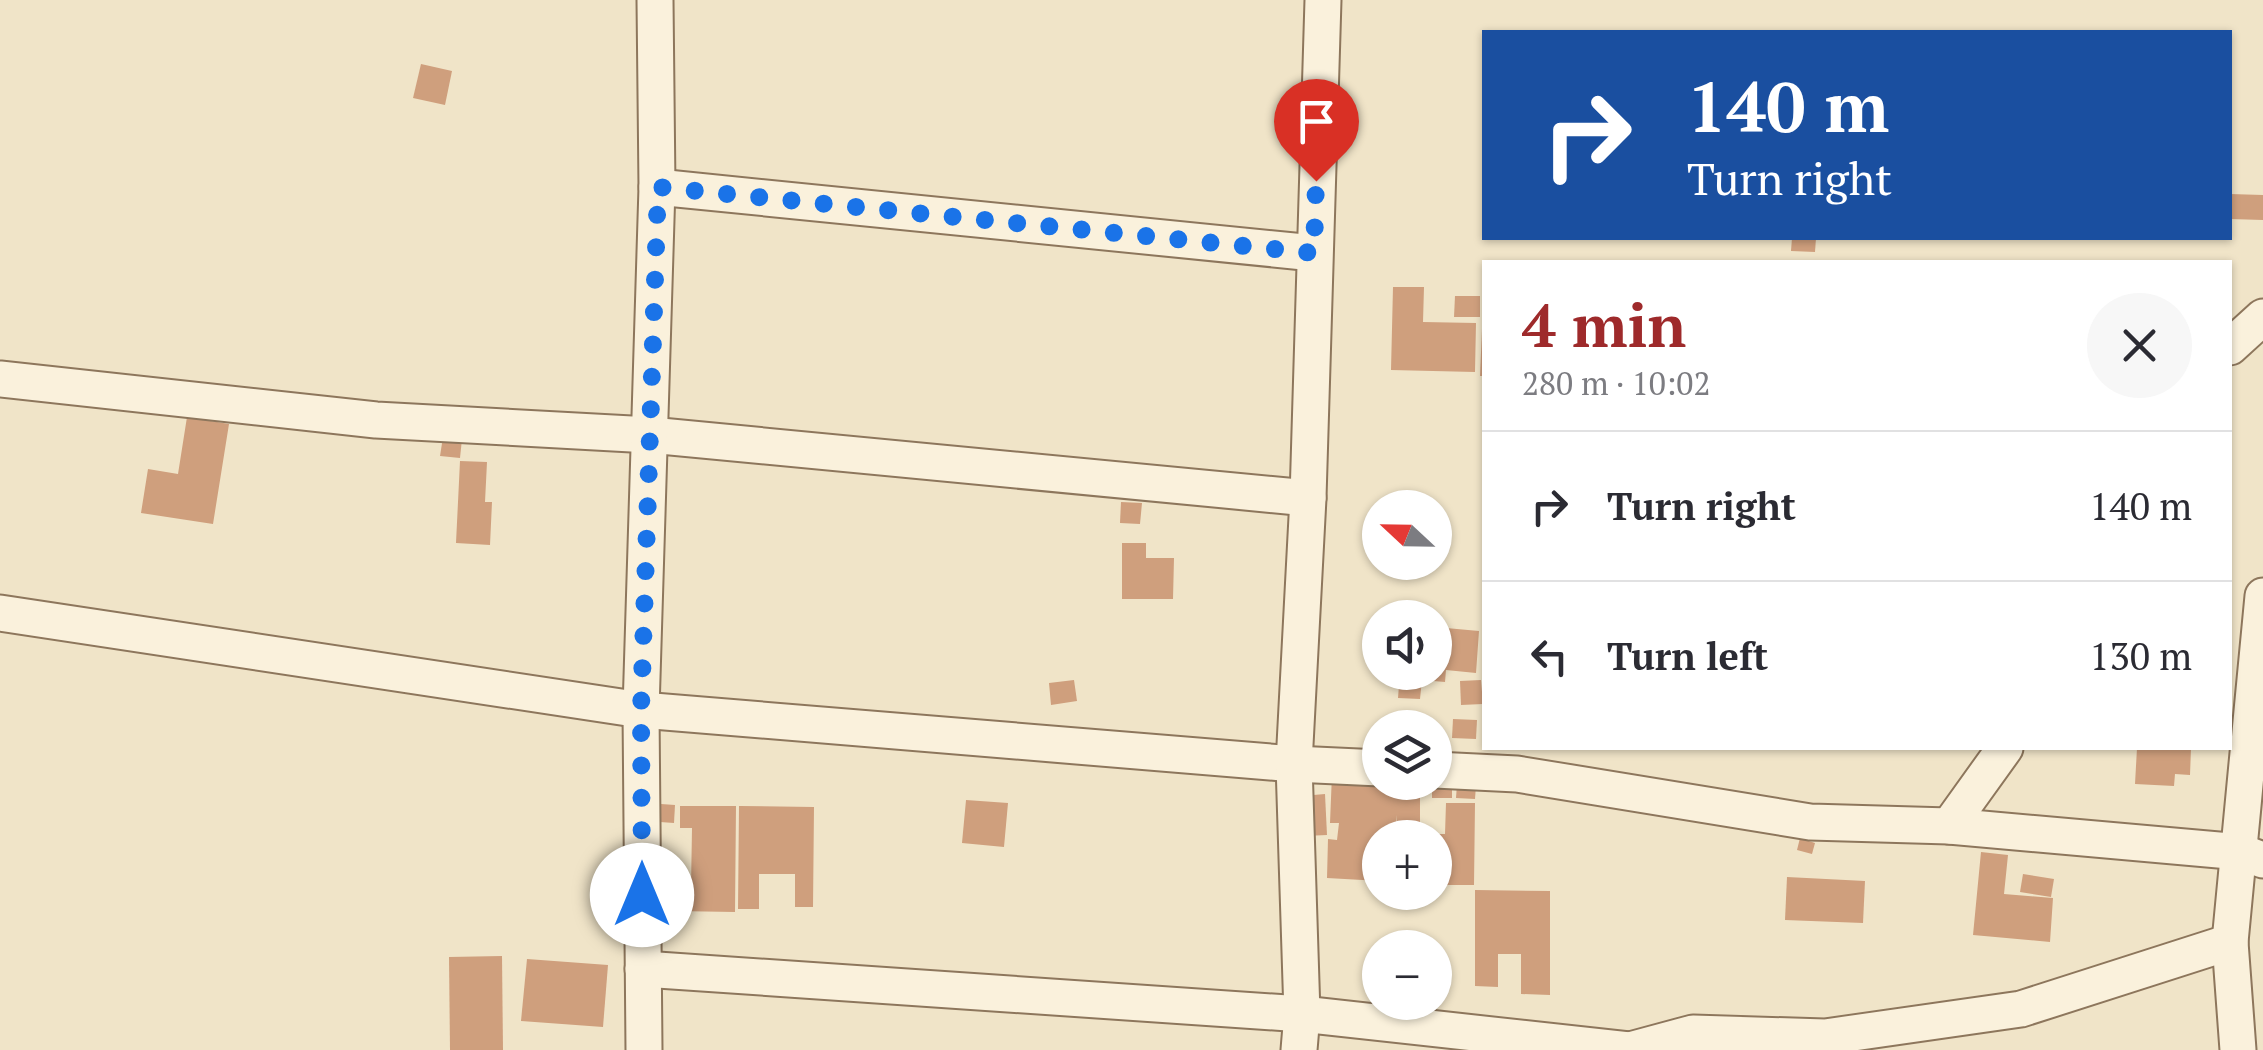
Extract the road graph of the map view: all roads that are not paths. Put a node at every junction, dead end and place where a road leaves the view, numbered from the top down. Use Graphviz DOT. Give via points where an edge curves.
graph roads {
  1 [pos="656,0"];
  2 [pos="1324,0"];
  3 [pos="658,187"];
  4 [pos="1314,253"];
  5 [pos="2263,316"];
  6 [pos="2232,345"];
  7 [pos="0,379"];
  8 [pos="650,435"];
  9 [pos="1308,498"];
  10 [pos="2263,596"];
  11 [pos="0,613"];
  12 [pos="641,710"];
  13 [pos="2004,750"];
  14 [pos="1294,764"];
  15 [pos="1362,767"];
  16 [pos="1452,771"];
  17 [pos="1948,826"];
  18 [pos="2252,856"];
  19 [pos="2230,942"];
  20 [pos="643,969"];
  21 [pos="1302,1014"];
  22 [pos="644,1050"];
  23 [pos="1299,1050"];
  24 [pos="1630,1050"];
  25 [pos="2238,1050"];
  1 -- 3 [label="street"];
  2 -- 4 [label="street"];
  3 -- 4 [label="street"];
  3 -- 8 [label="street"];
  4 -- 9 [label="street"];
  5 -- 6 [label="street"];
  7 -- 8 [label="street" via="376,420"];
  8 -- 9 [label="street"];
  8 -- 12 [label="street"];
  9 -- 14 [label="street"];
  10 -- 18 [label="street"];
  11 -- 12 [label="street"];
  12 -- 14 [label="street"];
  12 -- 20 [label="street"];
  13 -- 17 [label="street"];
  14 -- 15 [label="street"];
  14 -- 21 [label="street"];
  16 -- 17 [label="street" via="1518,774 1810,822"];
  17 -- 18 [label="street"];
  18 -- 19 [label="street"];
  19 -- 24 [label="street" via="2021,1009 1825,1037 1692,1033"];
  19 -- 25 [label="street"];
  20 -- 21 [label="street"];
  20 -- 22 [label="street"];
  21 -- 23 [label="street"];
  21 -- 24 [label="street"];
}
